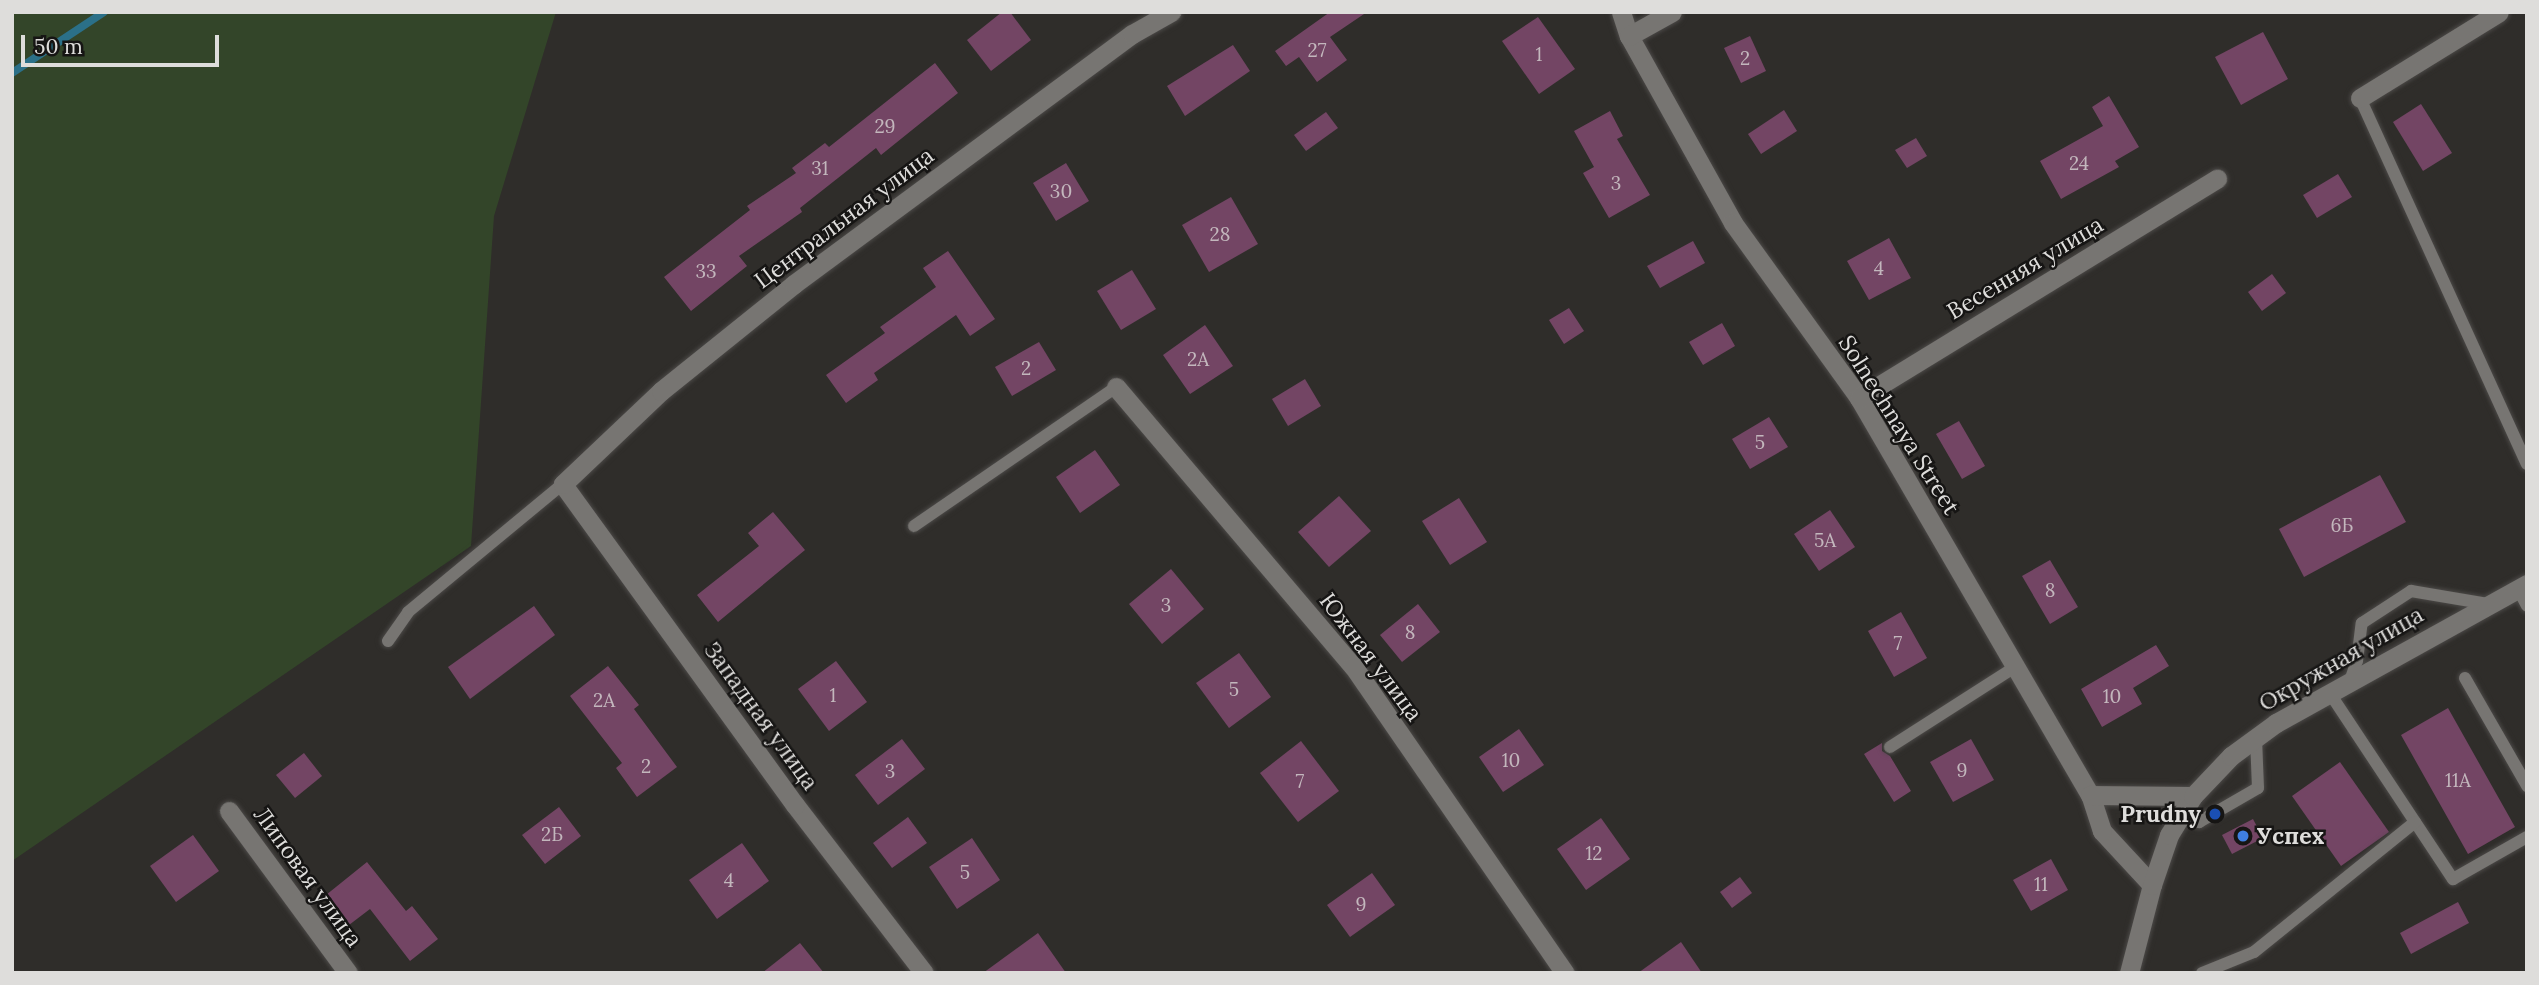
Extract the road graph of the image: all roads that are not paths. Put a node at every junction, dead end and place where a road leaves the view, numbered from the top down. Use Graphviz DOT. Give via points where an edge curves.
graph roads {
  1 [pos="1171,12"];
  2 [pos="1621,12"];
  3 [pos="1672,12"];
  4 [pos="2499,12"];
  5 [pos="1629,36"];
  6 [pos="2361,98"];
  7 [pos="2217,179"];
  8 [pos="1116,387"];
  9 [pos="1858,398"];
  10 [pos="2527,464"];
  11 [pos="563,484"];
  12 [pos="915,526"];
  13 [pos="2524,593"];
  14 [pos="2488,604"];
  15 [pos="388,640"];
  16 [pos="2015,667"];
  17 [pos="2465,678"];
  18 [pos="2350,681"];
  19 [pos="2330,695"];
  20 [pos="2256,738"];
  21 [pos="1890,747"];
  22 [pos="2527,786"];
  23 [pos="2090,795"];
  24 [pos="2189,802"];
  25 [pos="229,811"];
  26 [pos="2415,822"];
  27 [pos="2527,837"];
  28 [pos="2151,885"];
  29 [pos="348,973"];
  30 [pos="924,973"];
  31 [pos="1565,973"];
  32 [pos="2130,973"];
  33 [pos="2202,973"];
  1 -- 11 [label="street, Центральная улица" via="1132,34 794,284 662,391"];
  2 -- 5 [label="street, Solnechnaya Street"];
  3 -- 5 [label="street"];
  4 -- 6 [label="street"];
  5 -- 9 [label="street, Solnechnaya Street" via="1733,223"];
  6 -- 10 [label="lane"];
  7 -- 9 [label="street, Весенняя улица"];
  8 -- 12 [label="lane"];
  8 -- 31 [label="street, Южная улица" via="1353,666"];
  9 -- 16 [label="street, Solnechnaya Street"];
  11 -- 15 [label="lane" via="408,612"];
  11 -- 30 [label="street, Западная улица" via="795,805"];
  13 -- 14 [label="street, Окружная улица"];
  14 -- 18 [label="street, Окружная улица"];
  14 -- 18 [label="lane" via="2411,591 2362,623"];
  16 -- 21 [label="lane"];
  16 -- 23 [label="street, Solnechnaya Street"];
  17 -- 22 [label="lane"];
  18 -- 19 [label="street, Окружная улица"];
  19 -- 20 [label="street, Окружная улица"];
  19 -- 26 [label="lane"];
  20 -- 24 [label="street, Окружная улица" via="2231,757"];
  20 -- 24 [label="lane" via="2258,788 2199,822"];
  23 -- 24 [label="street"];
  23 -- 28 [label="street, Solnechnaya Street" via="2102,831"];
  24 -- 28 [label="street" via="2169,835"];
  25 -- 29 [label="street, Липовая улица"];
  26 -- 27 [label="lane" via="2453,879"];
  26 -- 33 [label="lane" via="2254,952"];
  28 -- 32 [label="street"];
}
